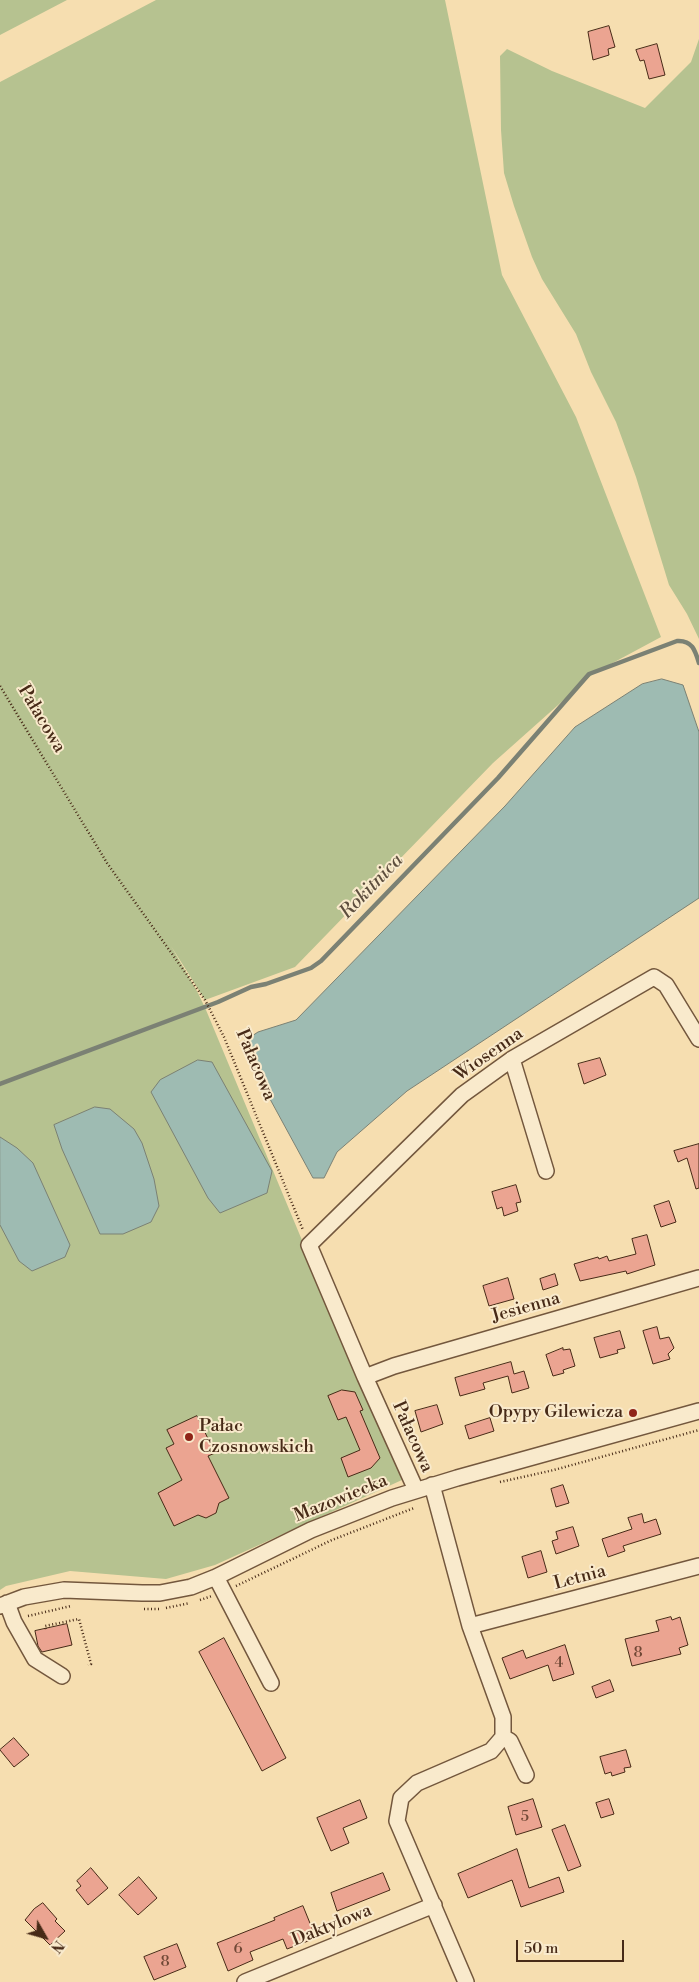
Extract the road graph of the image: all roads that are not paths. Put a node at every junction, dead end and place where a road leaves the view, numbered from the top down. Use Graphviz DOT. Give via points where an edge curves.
graph roads {
  1 [pos="699,1039"];
  2 [pos="512,1059"];
  3 [pos="546,1171"];
  4 [pos="309,1245"];
  5 [pos="699,1278"];
  6 [pos="365,1377"];
  7 [pos="699,1411"];
  8 [pos="432,1485"];
  9 [pos="416,1490"];
  10 [pos="699,1566"];
  11 [pos="216,1577"];
  12 [pos="4,1604"];
  13 [pos="470,1626"];
  14 [pos="62,1676"];
  15 [pos="271,1683"];
  16 [pos="503,1737"];
  17 [pos="526,1775"];
  18 [pos="434,1905"];
  19 [pos="245,1982"];
  20 [pos="466,1982"];
  1 -- 2 [label="street, Wiosenna" via="666,985 654,977"];
  2 -- 3 [label="street"];
  2 -- 4 [label="street, Wiosenna" via="462,1095"];
  4 -- 6 [label="street, Pałacowa"];
  5 -- 6 [label="street, Jesienna"];
  6 -- 9 [label="street, Pałacowa"];
  7 -- 8 [label="street, Mazowiecka"];
  8 -- 9 [label="street, Mazowiecka"];
  8 -- 13 [label="street"];
  9 -- 11 [label="street, Mazowiecka" via="311,1530"];
  10 -- 13 [label="street, Letnia"];
  11 -- 12 [label="street, Mazowiecka" via="191,1587 160,1593 64,1590 42,1592"];
  11 -- 15 [label="street"];
  12 -- 14 [label="street" via="36,1659"];
  13 -- 16 [label="street" via="503,1717"];
  16 -- 17 [label="street" via="510,1741"];
  16 -- 18 [label="street" via="490,1751 417,1783 401,1798 397,1821"];
  18 -- 19 [label="street, Daktylowa"];
  18 -- 20 [label="street"];
}
